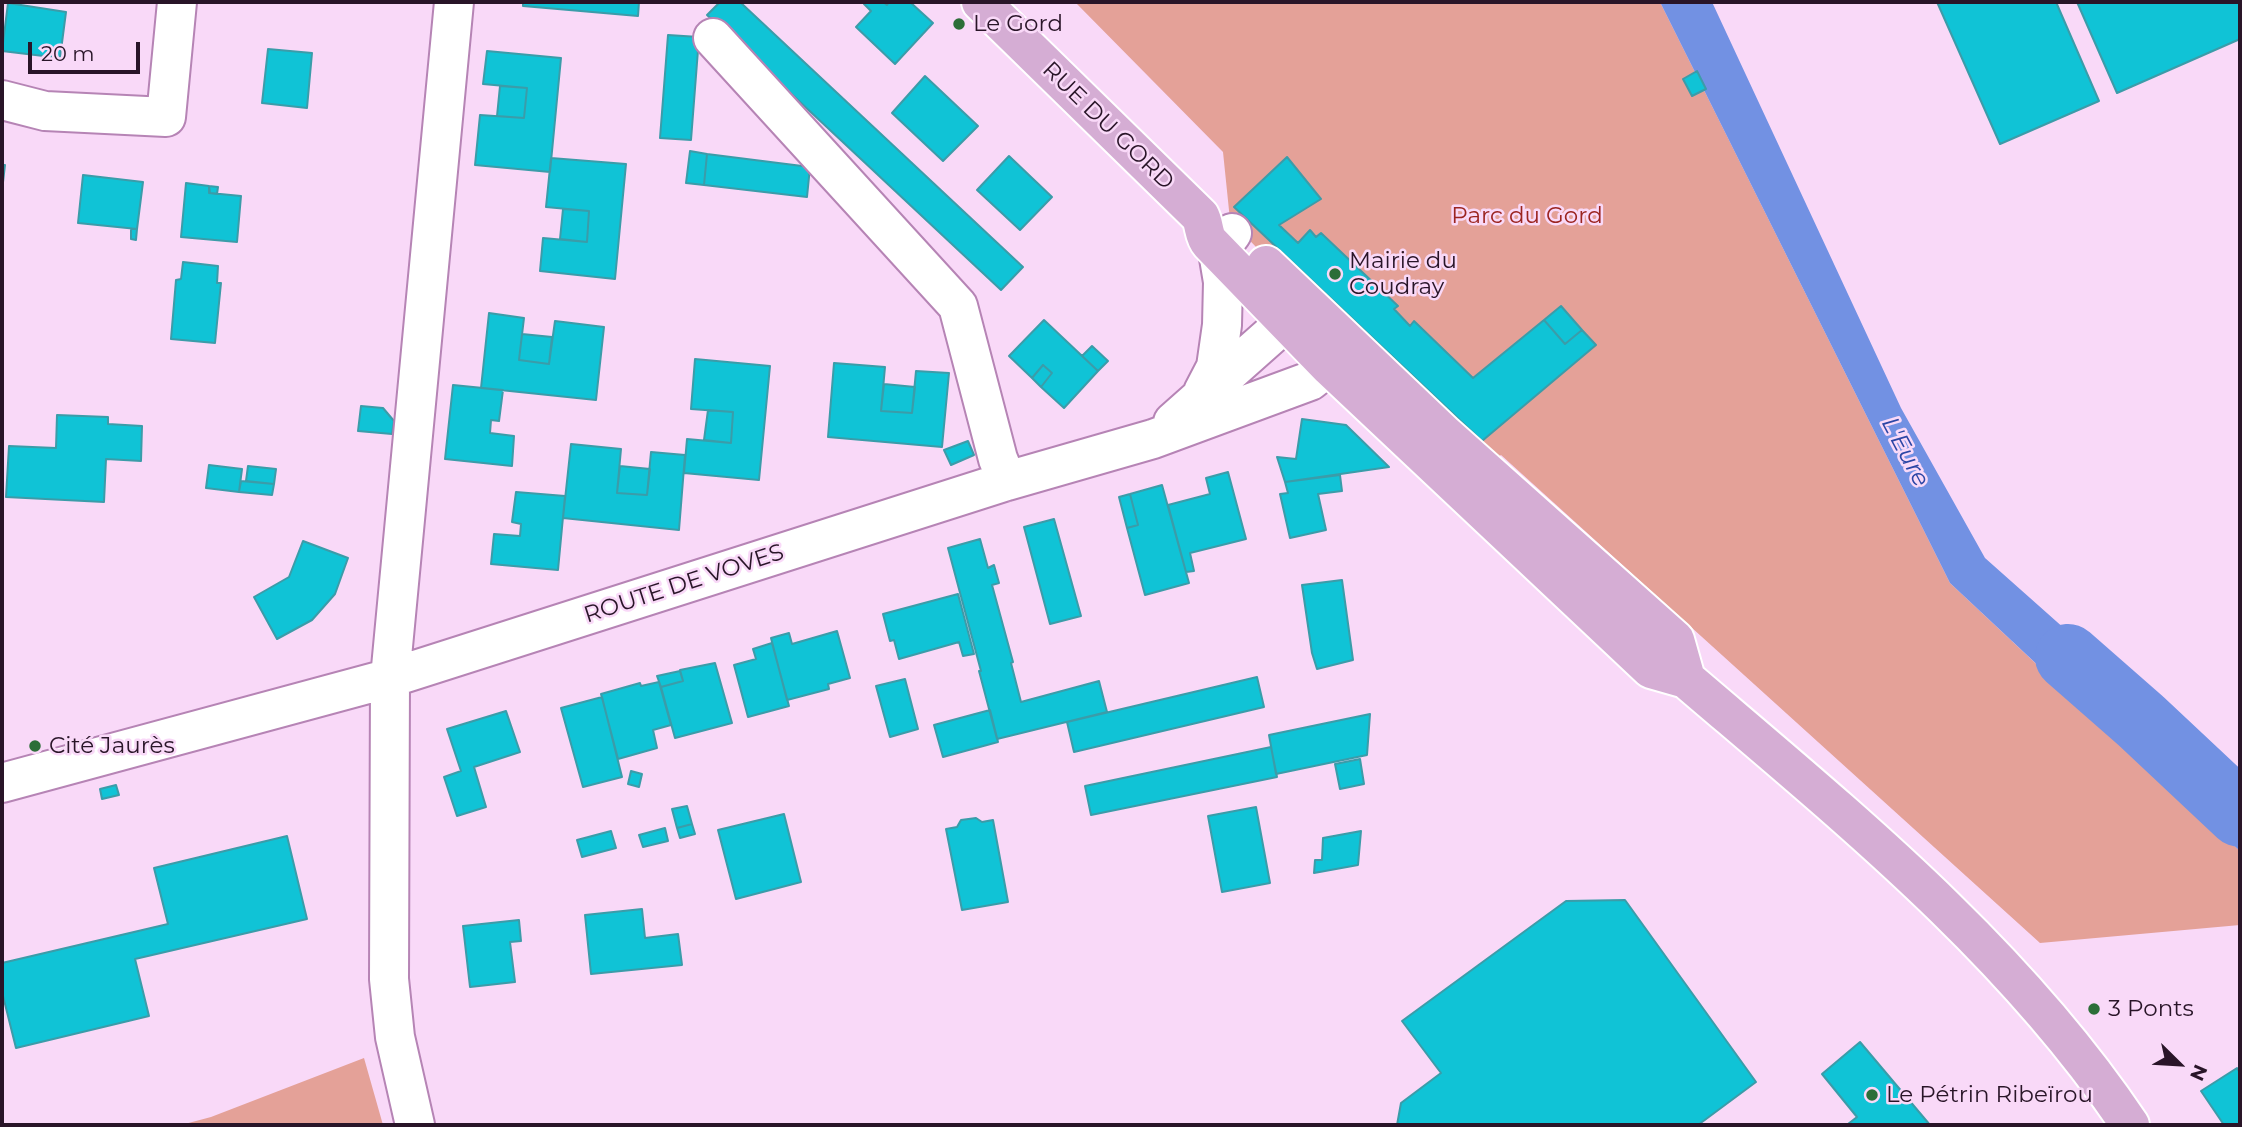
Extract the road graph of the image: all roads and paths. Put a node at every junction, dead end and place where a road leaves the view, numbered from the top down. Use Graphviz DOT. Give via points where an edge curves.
graph roads {
  1 [pos="177,2"];
  2 [pos="454,2"];
  3 [pos="981,2"];
  4 [pos="713,38"];
  5 [pos="2,100"];
  6 [pos="1218,236"];
  7 [pos="1306,315"];
  8 [pos="1341,358"];
  9 [pos="1197,403"];
  10 [pos="1153,439"];
  11 [pos="1007,481"];
  12 [pos="390,678"];
  13 [pos="2,783"];
  14 [pos="415,1125"];
  15 [pos="2130,1125"];
  1 -- 5 [label="street" via="166,117 45,111"];
  2 -- 12 [label="street"];
  3 -- 6 [label="main road, RUE DU GORD"];
  4 -- 11 [label="street" via="958,306"];
  6 -- 7 [label="main road, RUE DU GORD"];
  6 -- 9 [label="street" via="1222,324 1216,367"];
  7 -- 8 [label="main road, RUE DU GORD"];
  7 -- 9 [label="street" via="1232,368"];
  8 -- 10 [label="street, ROUTE DE VOVES" via="1310,381"];
  8 -- 15 [label="main road, RUE DU GORD" via="1651,669 1686,679 1856,824 2006,969"];
  9 -- 10 [label="street"];
  10 -- 11 [label="street, ROUTE DE VOVES"];
  11 -- 12 [label="street, ROUTE DE VOVES"];
  12 -- 13 [label="street, ROUTE DE VOVES"];
  12 -- 14 [label="street" via="389,979 395,1037"];
}
